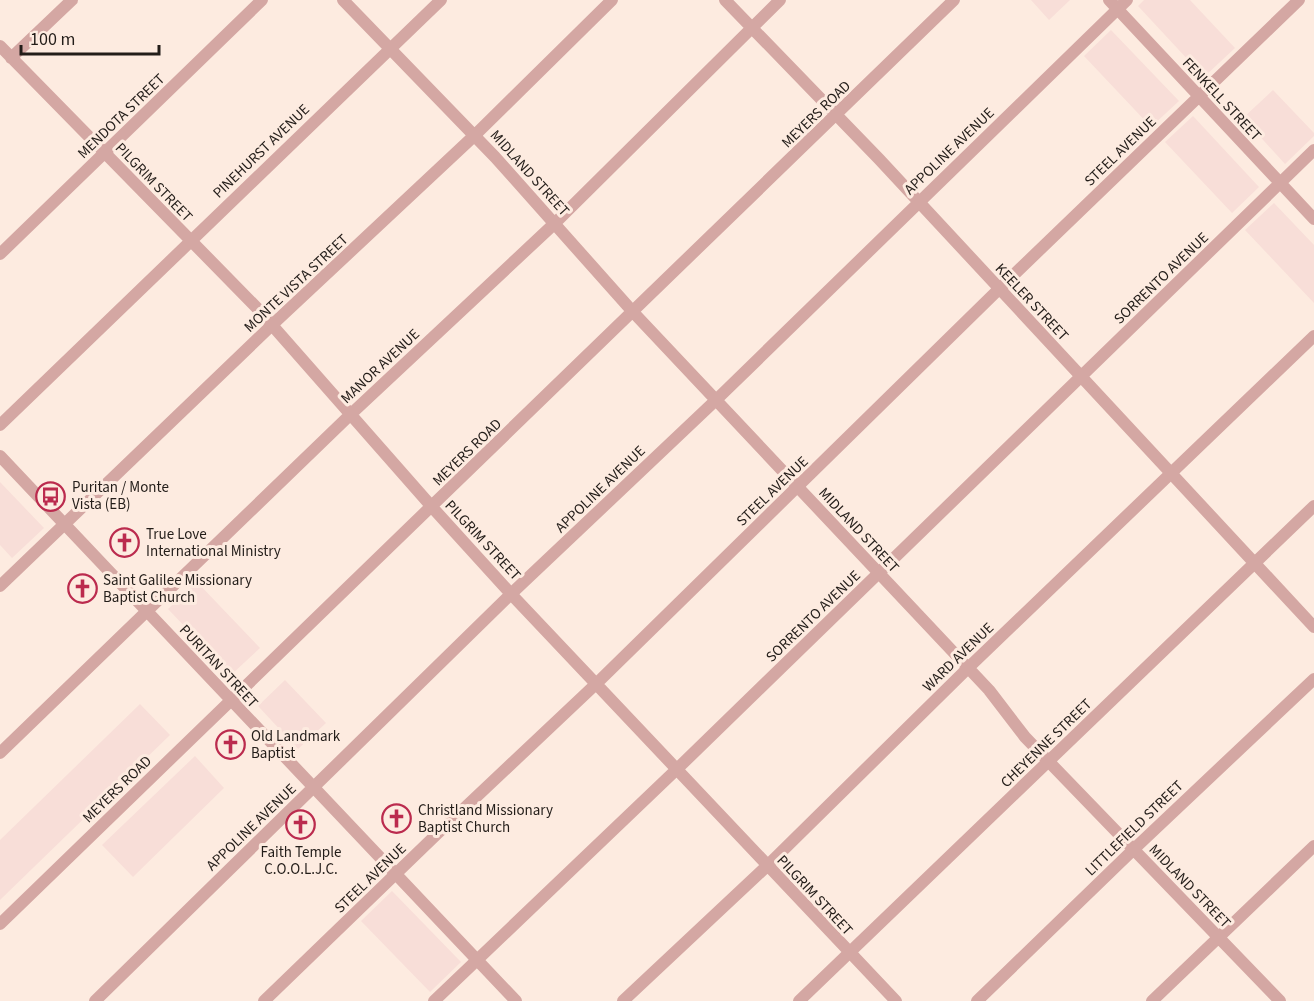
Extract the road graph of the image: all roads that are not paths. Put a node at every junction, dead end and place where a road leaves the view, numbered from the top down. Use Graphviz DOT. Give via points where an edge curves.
graph roads {
  1 [pos="72,0"];
  2 [pos="262,0"];
  3 [pos="343,0"];
  4 [pos="441,0"];
  5 [pos="612,0"];
  6 [pos="725,0"];
  7 [pos="780,0"];
  8 [pos="954,0"];
  9 [pos="1299,0"];
  10 [pos="1118,3"];
  11 [pos="752,28"];
  12 [pos="0,46"];
  13 [pos="390,48"];
  14 [pos="11,58"];
  15 [pos="1199,96"];
  16 [pos="836,115"];
  17 [pos="475,135"];
  18 [pos="1314,150"];
  19 [pos="104,153"];
  20 [pos="1281,183"];
  21 [pos="919,202"];
  22 [pos="1314,219"];
  23 [pos="554,224"];
  24 [pos="191,240"];
  25 [pos="0,254"];
  26 [pos="999,289"];
  27 [pos="633,312"];
  28 [pos="272,325"];
  29 [pos="1314,336"];
  30 [pos="1082,376"];
  31 [pos="716,400"];
  32 [pos="351,414"];
  33 [pos="0,425"];
  34 [pos="0,456"];
  35 [pos="1172,473"];
  36 [pos="798,487"];
  37 [pos="1314,506"];
  38 [pos="432,507"];
  39 [pos="65,526"];
  40 [pos="1254,564"];
  41 [pos="878,573"];
  42 [pos="0,586"];
  43 [pos="511,594"];
  44 [pos="147,612"];
  45 [pos="1314,627"];
  46 [pos="968,668"];
  47 [pos="1314,680"];
  48 [pos="597,683"];
  49 [pos="230,700"];
  50 [pos="0,753"];
  51 [pos="1049,760"];
  52 [pos="677,769"];
  53 [pos="313,788"];
  54 [pos="1314,846"];
  55 [pos="1134,849"];
  56 [pos="768,866"];
  57 [pos="395,875"];
  58 [pos="0,924"];
  59 [pos="1218,937"];
  60 [pos="849,952"];
  61 [pos="476,959"];
  62 [pos="95,1001"];
  63 [pos="264,1001"];
  64 [pos="434,1001"];
  65 [pos="516,1001"];
  66 [pos="623,1001"];
  67 [pos="799,1001"];
  68 [pos="896,1001"];
  69 [pos="977,1001"];
  70 [pos="1152,1001"];
  71 [pos="1280,1001"];
  1 -- 14 [label="street"];
  2 -- 19 [label="street, MENDOTA STREET"];
  3 -- 13 [label="street, MIDLAND STREET"];
  4 -- 13 [label="street, PINEHURST AVENUE"];
  5 -- 17 [label="street, MONTE VISTA STREET"];
  6 -- 11 [label="street, KEELER STREET"];
  7 -- 11 [label="street, MANOR AVENUE"];
  8 -- 16 [label="street, MEYERS ROAD"];
  9 -- 15 [label="street, STEEL AVENUE"];
  10 -- 15 [label="street, FENKELL STREET"];
  10 -- 21 [label="street, APPOLINE AVENUE"];
  11 -- 16 [label="street, KEELER STREET"];
  11 -- 23 [label="street, MANOR AVENUE"];
  12 -- 14 [label="street, PILGRIM STREET"];
  13 -- 17 [label="street, MIDLAND STREET"];
  13 -- 24 [label="street, PINEHURST AVENUE"];
  14 -- 19 [label="street, PILGRIM STREET"];
  15 -- 20 [label="street, FENKELL STREET"];
  15 -- 26 [label="street, STEEL AVENUE"];
  16 -- 21 [label="street, KEELER STREET"];
  16 -- 27 [label="street, MEYERS ROAD"];
  17 -- 23 [label="street, MIDLAND STREET"];
  17 -- 28 [label="street, MONTE VISTA STREET"];
  18 -- 20 [label="street, SORRENTO AVENUE"];
  19 -- 24 [label="street, PILGRIM STREET"];
  19 -- 25 [label="street, MENDOTA STREET"];
  20 -- 22 [label="street, FENKELL STREET"];
  20 -- 30 [label="street, SORRENTO AVENUE"];
  21 -- 26 [label="street, KEELER STREET"];
  21 -- 31 [label="street, APPOLINE AVENUE"];
  23 -- 27 [label="street, MIDLAND STREET"];
  23 -- 32 [label="street, MANOR AVENUE"];
  24 -- 28 [label="street, PILGRIM STREET"];
  24 -- 33 [label="street, PINEHURST AVENUE"];
  26 -- 30 [label="street, KEELER STREET"];
  26 -- 36 [label="street, STEEL AVENUE"];
  27 -- 31 [label="street, MIDLAND STREET"];
  27 -- 38 [label="street, MEYERS ROAD"];
  28 -- 32 [label="street, PILGRIM STREET"];
  28 -- 39 [label="street, MONTE VISTA STREET"];
  29 -- 35 [label="street, WARD AVENUE"];
  30 -- 35 [label="street, KEELER STREET"];
  30 -- 41 [label="street, SORRENTO AVENUE"];
  31 -- 36 [label="street, MIDLAND STREET"];
  31 -- 43 [label="street, APPOLINE AVENUE"];
  32 -- 38 [label="street, PILGRIM STREET"];
  32 -- 44 [label="street, MANOR AVENUE"];
  34 -- 39 [label="street, PURITAN STREET"];
  35 -- 40 [label="street, KEELER STREET"];
  35 -- 46 [label="street, WARD AVENUE"];
  36 -- 41 [label="street, MIDLAND STREET"];
  36 -- 48 [label="street, STEEL AVENUE"];
  37 -- 40 [label="street, CHEYENNE STREET"];
  38 -- 43 [label="street, PILGRIM STREET"];
  38 -- 49 [label="street, MEYERS ROAD"];
  39 -- 42 [label="street, MONTE VISTA STREET"];
  39 -- 44 [label="street, PURITAN STREET"];
  40 -- 45 [label="street, KEELER STREET"];
  40 -- 51 [label="street, CHEYENNE STREET"];
  41 -- 46 [label="street, MIDLAND STREET"];
  41 -- 52 [label="street, SORRENTO AVENUE"];
  43 -- 48 [label="street, PILGRIM STREET"];
  43 -- 53 [label="street, APPOLINE AVENUE"];
  44 -- 49 [label="street, PURITAN STREET"];
  44 -- 50 [label="street, MANOR AVENUE"];
  46 -- 51 [label="street, MIDLAND STREET"];
  46 -- 56 [label="street, WARD AVENUE"];
  47 -- 55 [label="street, LITTLEFIELD STREET"];
  48 -- 52 [label="street, PILGRIM STREET"];
  48 -- 57 [label="street, STEEL AVENUE"];
  49 -- 53 [label="street, PURITAN STREET"];
  49 -- 58 [label="street, MEYERS ROAD"];
  51 -- 55 [label="street, MIDLAND STREET"];
  51 -- 60 [label="street, CHEYENNE STREET"];
  52 -- 56 [label="street, PILGRIM STREET"];
  52 -- 61 [label="street, SORRENTO AVENUE"];
  53 -- 57 [label="street, PURITAN STREET"];
  53 -- 62 [label="street, APPOLINE AVENUE"];
  54 -- 59 [label="street"];
  55 -- 59 [label="street, MIDLAND STREET"];
  55 -- 69 [label="street, LITTLEFIELD STREET"];
  56 -- 60 [label="street, PILGRIM STREET"];
  56 -- 66 [label="street, WARD AVENUE"];
  57 -- 61 [label="street, PURITAN STREET"];
  57 -- 63 [label="street, STEEL AVENUE"];
  59 -- 70 [label="street"];
  59 -- 71 [label="street, MIDLAND STREET"];
  60 -- 67 [label="street, CHEYENNE STREET"];
  60 -- 68 [label="street, PILGRIM STREET"];
  61 -- 64 [label="street, SORRENTO AVENUE"];
  61 -- 65 [label="street, PURITAN STREET"];
}
